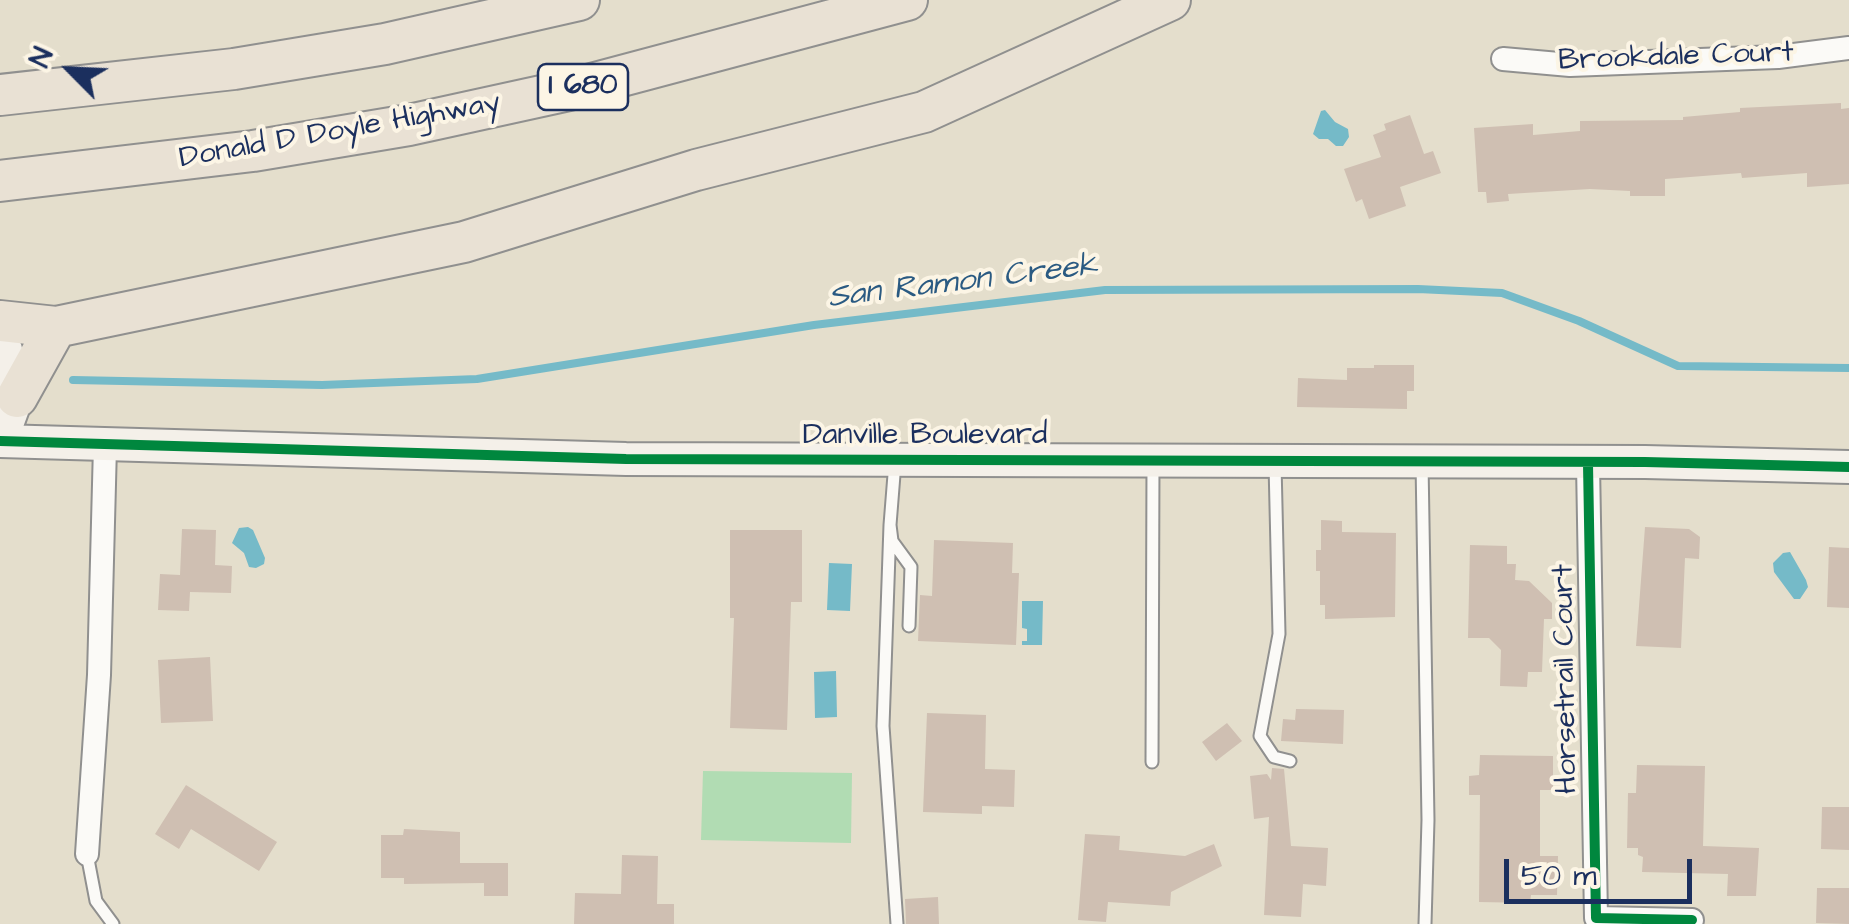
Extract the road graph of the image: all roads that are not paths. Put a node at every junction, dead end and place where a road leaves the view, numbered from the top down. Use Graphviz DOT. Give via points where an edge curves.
graph roads {
  1 [pos="579,0"];
  2 [pos="908,0"];
  3 [pos="1170,0"];
  4 [pos="1849,48"];
  5 [pos="1503,60"];
  6 [pos="0,95"];
  7 [pos="0,180"];
  8 [pos="0,321"];
  9 [pos="56,327"];
  10 [pos="0,342"];
  11 [pos="17,398"];
  12 [pos="0,441"];
  13 [pos="105,446"];
  14 [pos="895,462"];
  15 [pos="1275,462"];
  16 [pos="1153,463"];
  17 [pos="1422,463"];
  18 [pos="1588,464"];
  19 [pos="1849,467"];
  20 [pos="890,525"];
  21 [pos="909,626"];
  22 [pos="1152,762"];
  23 [pos="1290,762"];
  24 [pos="88,854"];
  25 [pos="1692,920"];
  26 [pos="113,924"];
  27 [pos="897,924"];
  28 [pos="1425,924"];
  1 -- 6 [label="highway" via="385,44 234,69"];
  2 -- 7 [label="highway, Donald D Doyle Highway / I 680" via="408,125 253,151"];
  3 -- 9 [label="highway" via="924,112 696,170 464,242"];
  4 -- 5 [label="street, Brookdale Court" via="1570,66"];
  8 -- 9 [label="highway"];
  9 -- 11 [label="highway"];
  10 -- 11 [label="main road"];
  11 -- 12 [label="main road"];
  12 -- 13 [label="main road, Danville Boulevard"];
  13 -- 14 [label="main road, Danville Boulevard"];
  13 -- 24 [label="street"];
  14 -- 16 [label="main road, Danville Boulevard"];
  14 -- 20 [label="lane"];
  15 -- 16 [label="main road, Danville Boulevard"];
  15 -- 17 [label="main road, Danville Boulevard"];
  15 -- 23 [label="lane" via="1279,634 1260,736 1274,757"];
  16 -- 22 [label="lane"];
  17 -- 18 [label="main road, Danville Boulevard"];
  17 -- 28 [label="lane"];
  18 -- 19 [label="main road, Danville Boulevard"];
  18 -- 25 [label="street, Horsetrail Court" via="1596,918"];
  20 -- 21 [label="lane" via="910,567"];
  20 -- 27 [label="lane" via="883,726"];
  24 -- 26 [label="lane" via="96,902"];
}
